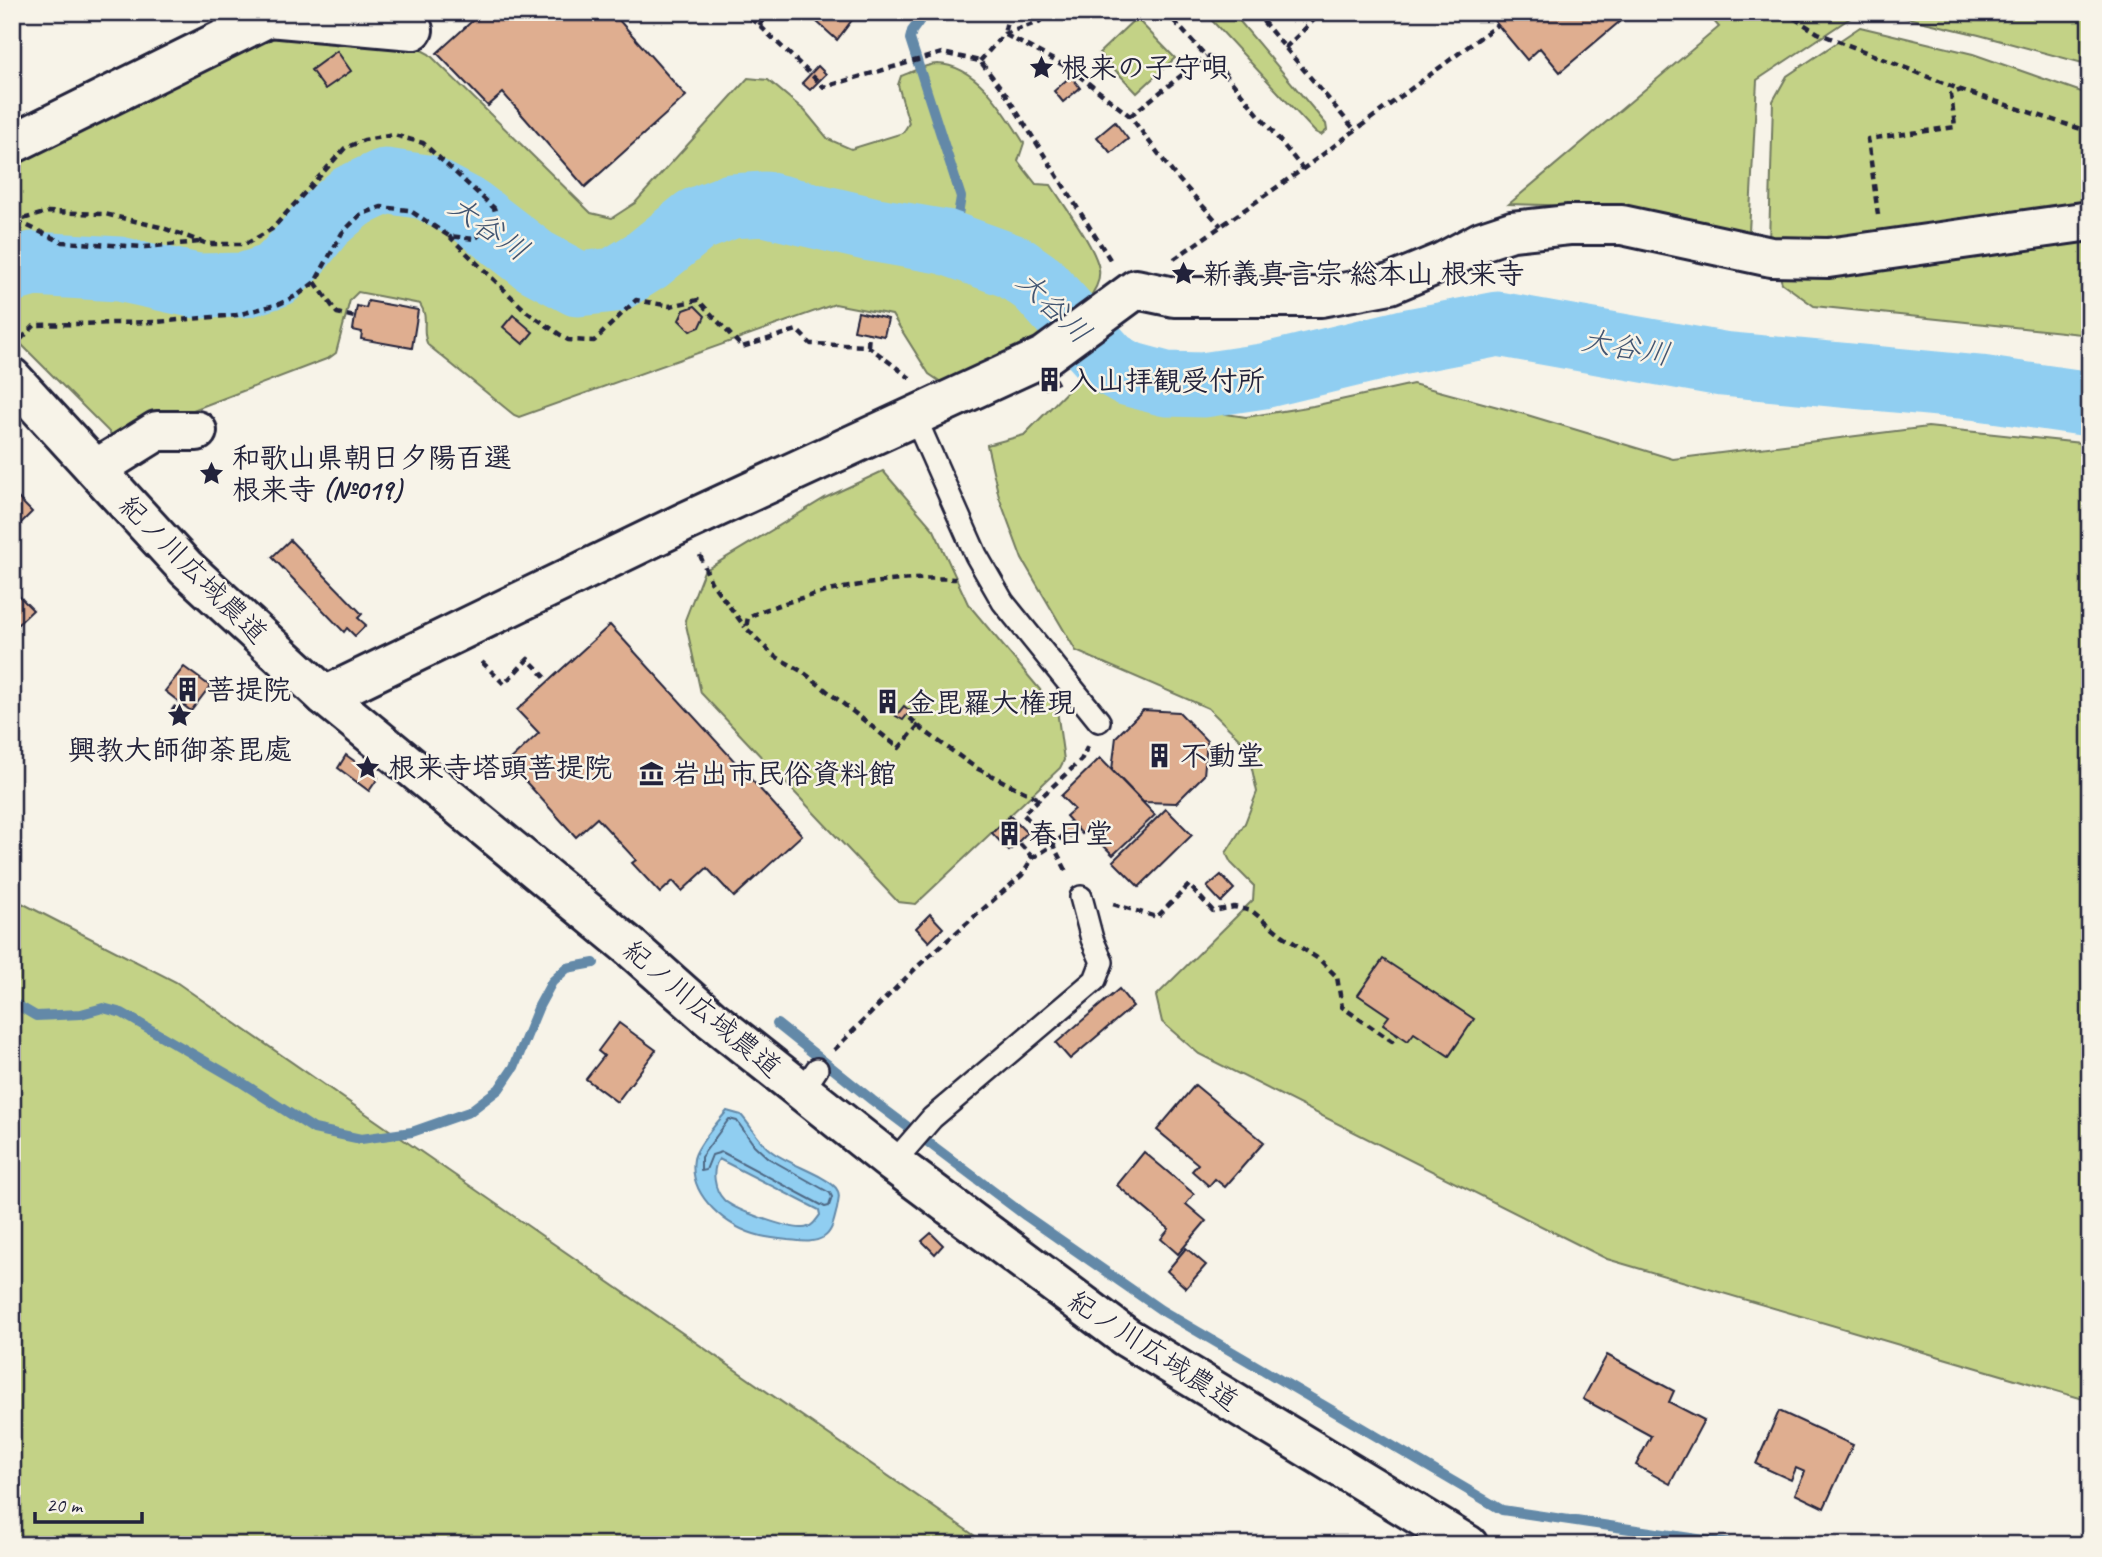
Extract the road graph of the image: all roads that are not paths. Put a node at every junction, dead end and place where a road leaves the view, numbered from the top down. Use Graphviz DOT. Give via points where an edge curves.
graph roads {
  1 [pos="413,30"];
  2 [pos="12,144"];
  3 [pos="2090,220"];
  4 [pos="12,379"];
  5 [pos="928,409"];
  6 [pos="197,431"];
  7 [pos="96,468"];
  8 [pos="325,696"];
  9 [pos="1099,721"];
  10 [pos="1081,897"];
  11 [pos="901,1154"];
  12 [pos="1468,1545"];
  1 -- 2 [label="street" via="269,17"];
  3 -- 5 [label="street" via="1828,258 1771,257 1622,225 1569,225 1512,231 1482,240 1390,284 1321,297 1174,297 1150,277 1045,356"];
  4 -- 7 [label="street, 紀ノ川広域農道"];
  5 -- 8 [label="street"];
  5 -- 9 [label="lane" via="976,555 1003,602"];
  6 -- 7 [label="street" via="157,431"];
  7 -- 8 [label="street, 紀ノ川広域農道" via="186,568"];
  8 -- 11 [label="street, 紀ノ川広域農道" via="710,1018 810,1079"];
  10 -- 11 [label="lane" via="1102,962 1095,981 932,1118"];
  11 -- 12 [label="street, 紀ノ川広域農道" via="1126,1337"];
}
